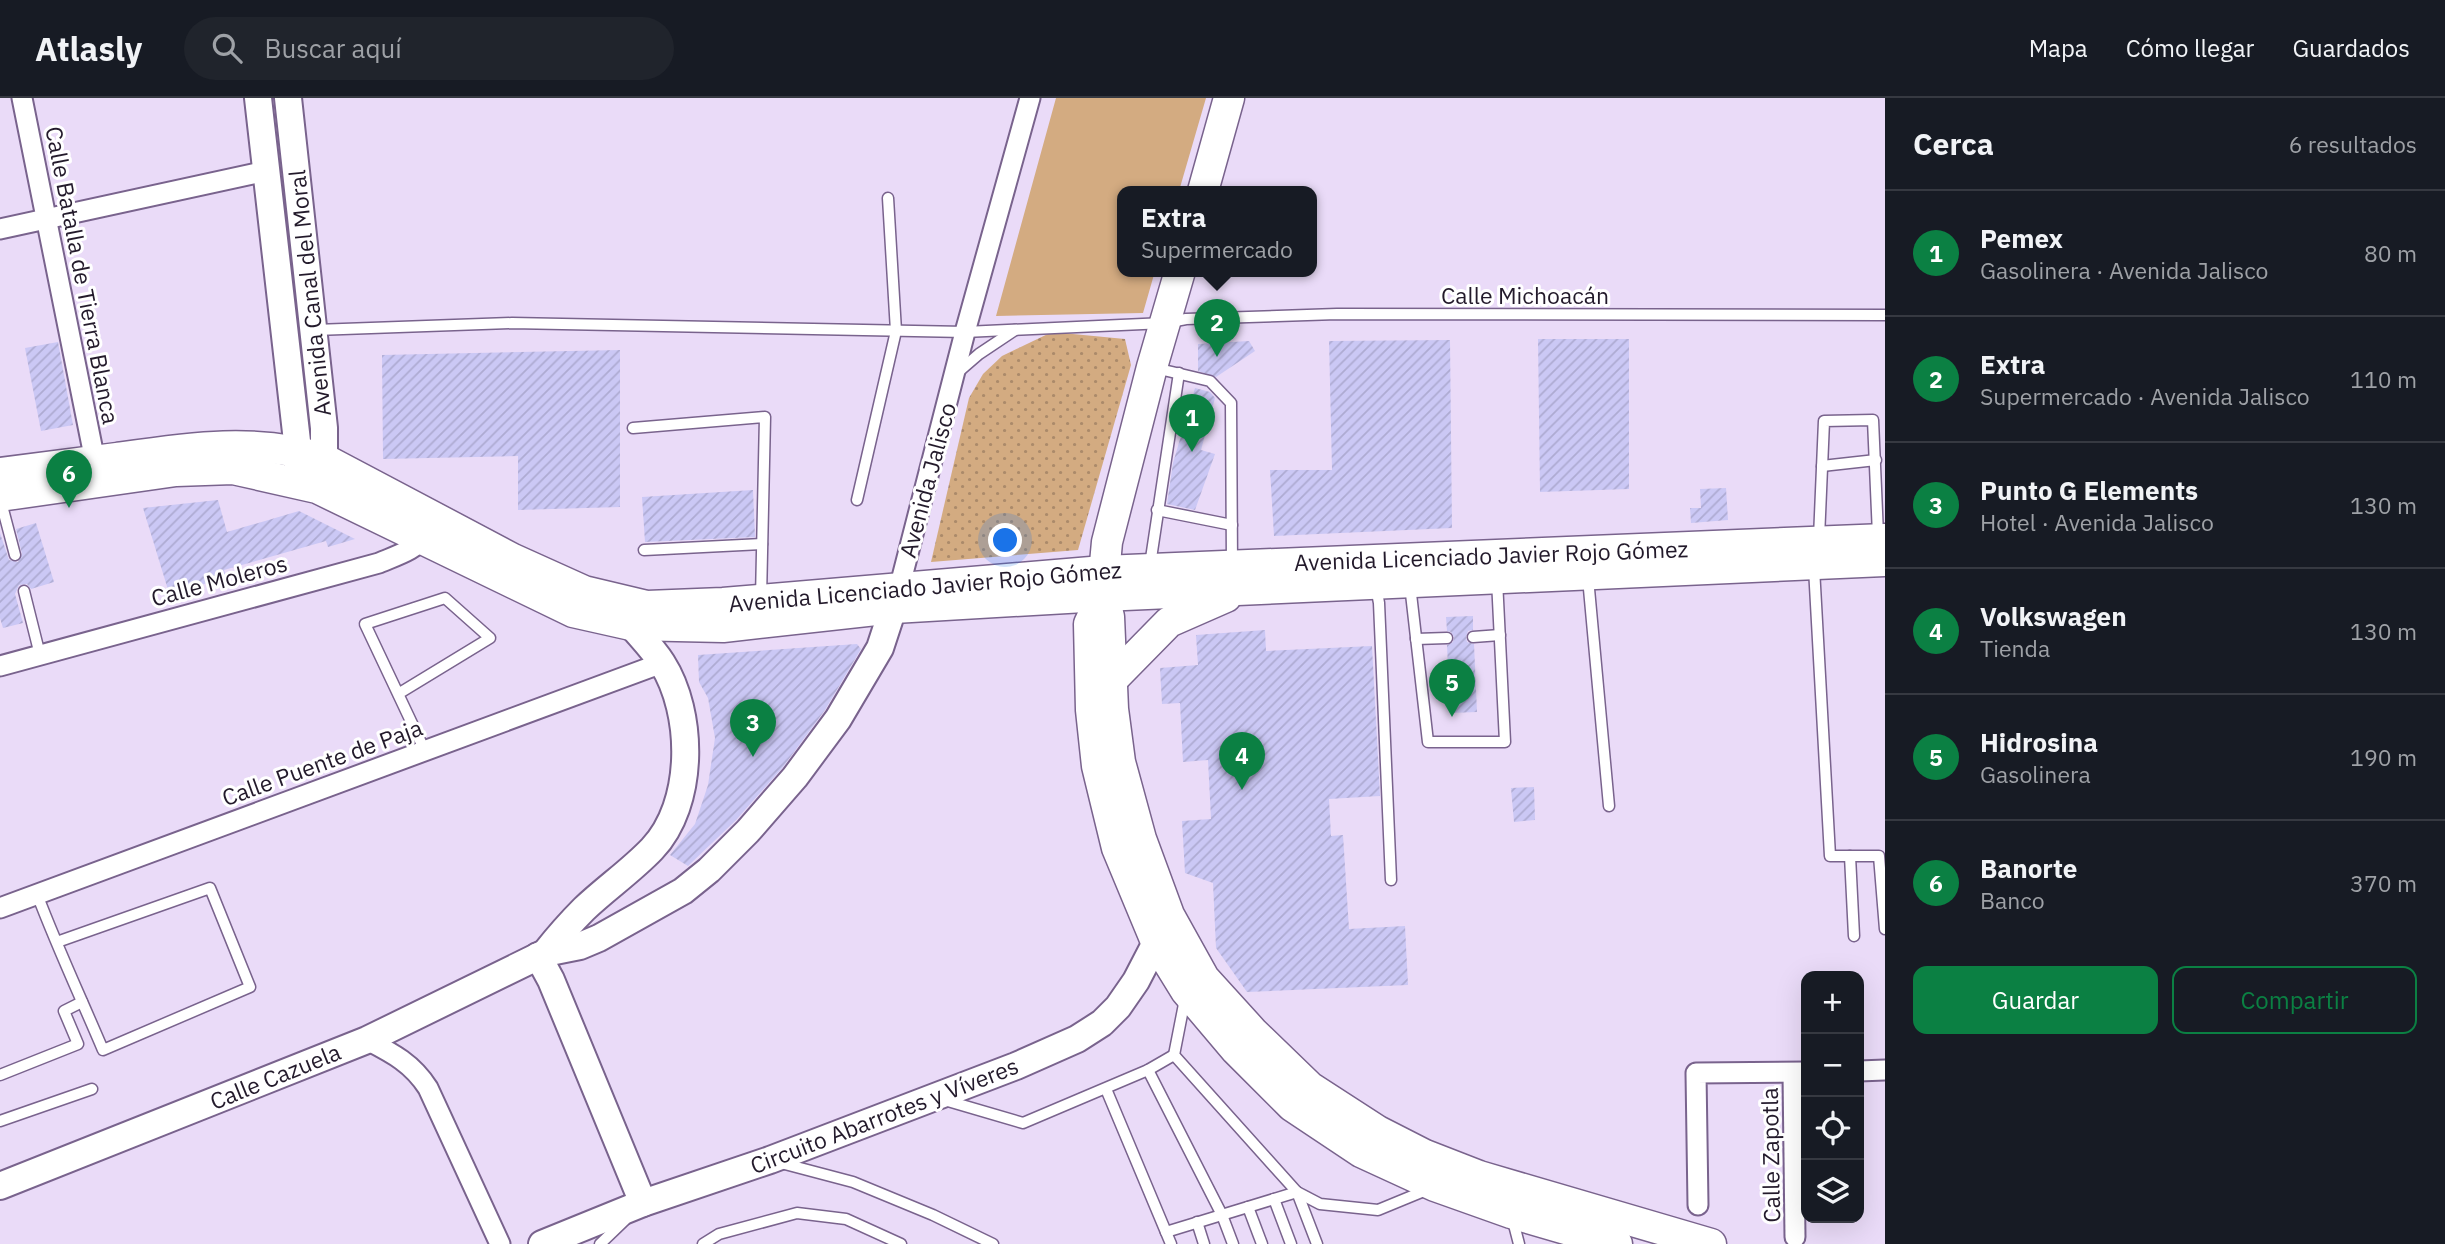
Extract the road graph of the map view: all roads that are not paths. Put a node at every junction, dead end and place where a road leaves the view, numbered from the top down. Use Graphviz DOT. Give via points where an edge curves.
graph roads {
  1 [pos="22,98"];
  2 [pos="258,98"];
  3 [pos="288,98"];
  4 [pos="1030,98"];
  5 [pos="1229,98"];
  6 [pos="266,171"];
  7 [pos="1204,186"];
  8 [pos="888,198"];
  9 [pos="47,219"];
  10 [pos="0,229"];
  11 [pos="1178,277"];
  12 [pos="1885,314"];
  13 [pos="1165,323"];
  14 [pos="314,330"];
  15 [pos="1016,330"];
  16 [pos="895,331"];
  17 [pos="965,332"];
  18 [pos="1165,370"];
  19 [pos="954,376"];
  20 [pos="633,428"];
  21 [pos="311,455"];
  22 [pos="1876,460"];
  23 [pos="95,461"];
  24 [pos="1822,466"];
  25 [pos="0,473"];
  26 [pos="307,485"];
  27 [pos="0,497"];
  28 [pos="857,499"];
  29 [pos="1157,510"];
  30 [pos="1232,525"];
  31 [pos="430,529"];
  32 [pos="762,544"];
  33 [pos="1883,546"];
  34 [pos="470,549"];
  35 [pos="644,550"];
  36 [pos="11,553"];
  37 [pos="1817,553"];
  38 [pos="1702,558"];
  39 [pos="1496,566"];
  40 [pos="1149,569"];
  41 [pos="1409,570"];
  42 [pos="1588,574"];
  43 [pos="1239,576"];
  44 [pos="1102,583"];
  45 [pos="1375,583"];
  46 [pos="22,595"];
  47 [pos="897,598"];
  48 [pos="761,611"];
  49 [pos="631,625"];
  50 [pos="1500,635"];
  51 [pos="1473,637"];
  52 [pos="1447,638"];
  53 [pos="1416,639"];
  54 [pos="40,655"];
  55 [pos="662,663"];
  56 [pos="0,666"];
  57 [pos="1112,680"];
  58 [pos="398,694"];
  59 [pos="425,751"];
  60 [pos="1609,806"];
  61 [pos="1850,856"];
  62 [pos="1391,880"];
  63 [pos="37,894"];
  64 [pos="0,908"];
  65 [pos="1169,915"];
  66 [pos="1885,929"];
  67 [pos="1854,936"];
  68 [pos="57,942"];
  69 [pos="1157,944"];
  70 [pos="580,946"];
  71 [pos="541,955"];
  72 [pos="1186,991"];
  73 [pos="82,1002"];
  74 [pos="367,1040"];
  75 [pos="1174,1055"];
  76 [pos="1148,1070"];
  77 [pos="1885,1070"];
  78 [pos="1864,1071"];
  79 [pos="1800,1072"];
  80 [pos="0,1075"];
  81 [pos="92,1089"];
  82 [pos="1106,1089"];
  83 [pos="934,1097"];
  84 [pos="0,1121"];
  85 [pos="770,1160"];
  86 [pos="1444,1176"];
  87 [pos="0,1186"];
  88 [pos="1297,1192"];
  89 [pos="1274,1199"];
  90 [pos="643,1203"];
  91 [pos="1698,1205"];
  92 [pos="1248,1207"];
  93 [pos="1511,1213"];
  94 [pos="1222,1215"];
  95 [pos="1196,1223"];
  96 [pos="1166,1231"];
  97 [pos="1796,1237"];
  98 [pos="499,1244"];
  99 [pos="542,1244"];
  100 [pos="600,1244"];
  101 [pos="703,1244"];
  102 [pos="901,1244"];
  103 [pos="993,1244"];
  104 [pos="1171,1244"];
  105 [pos="1205,1244"];
  106 [pos="1233,1244"];
  107 [pos="1262,1244"];
  108 [pos="1291,1244"];
  109 [pos="1317,1244"];
  110 [pos="1520,1244"];
  111 [pos="1617,1244"];
  112 [pos="1711,1244"];
  1 -- 9 [label="street, Calle Batalla de Tierra Blanca"];
  2 -- 6 [label="main road, Avenida Canal del Moral"];
  3 -- 14 [label="main road, Avenida Canal del Moral"];
  4 -- 17 [label="street, Avenida Jalisco"];
  5 -- 7 [label="main road"];
  6 -- 9 [label="street"];
  6 -- 21 [label="main road, Avenida Canal del Moral"];
  8 -- 16 [label="lane"];
  9 -- 10 [label="street"];
  9 -- 23 [label="street, Calle Batalla de Tierra Blanca"];
  11 -- 13 [label="main road"];
  12 -- 13 [label="lane, Calle Michoacán" via="1337,314"];
  13 -- 15 [label="lane, Calle Michoacán"];
  13 -- 18 [label="main road"];
  14 -- 16 [label="lane, Calle Michoacán" via="512,323"];
  14 -- 21 [label="main road, Avenida Canal del Moral" via="324,428"];
  15 -- 17 [label="lane, Calle Michoacán"];
  15 -- 19 [label="lane"];
  16 -- 17 [label="lane, Calle Michoacán"];
  16 -- 28 [label="lane"];
  17 -- 19 [label="street, Avenida Jalisco"];
  18 -- 29 [label="lane"];
  18 -- 30 [label="lane" via="1210,381 1231,403"];
  18 -- 44 [label="main road" via="1107,542"];
  19 -- 47 [label="street, Avenida Jalisco"];
  20 -- 32 [label="lane" via="765,416"];
  21 -- 23 [label="main road, Avenida Licenciado Javier Rojo Gómez" via="231,445"];
  21 -- 26 [label="main road, Avenida Canal del Moral"];
  21 -- 31 [label="main road, Avenida Licenciado Javier Rojo Gómez"];
  22 -- 24 [label="lane"];
  22 -- 24 [label="lane" via="1873,420 1824,421"];
  22 -- 33 [label="lane"];
  23 -- 25 [label="main road, Avenida Licenciado Javier Rojo Gómez"];
  24 -- 37 [label="lane"];
  26 -- 27 [label="main road, Avenida Licenciado Javier Rojo Gómez" via="233,469 176,471"];
  26 -- 31 [label="main road, Avenida Licenciado Javier Rojo Gómez"];
  27 -- 36 [label="lane"];
  29 -- 30 [label="lane"];
  29 -- 40 [label="lane"];
  30 -- 43 [label="lane"];
  31 -- 34 [label="main road, Avenida Licenciado Javier Rojo Gómez"];
  31 -- 54 [label="street, Calle Moleros" via="402,554 379,563"];
  32 -- 35 [label="lane"];
  32 -- 48 [label="lane"];
  33 -- 37 [label="main road, Avenida Licenciado Javier Rojo Gómez"];
  34 -- 48 [label="main road, Avenida Licenciado Javier Rojo Gómez" via="513,559 584,591 647,606"];
  34 -- 49 [label="main road, Avenida Licenciado Javier Rojo Gómez" via="573,612"];
  37 -- 38 [label="main road, Avenida Licenciado Javier Rojo Gómez"];
  37 -- 61 [label="lane" via="1830,856"];
  38 -- 39 [label="main road, Avenida Licenciado Javier Rojo Gómez"];
  38 -- 42 [label="main road, Avenida Licenciado Javier Rojo Gómez"];
  39 -- 41 [label="main road, Avenida Licenciado Javier Rojo Gómez"];
  39 -- 42 [label="main road, Avenida Licenciado Javier Rojo Gómez"];
  39 -- 50 [label="lane"];
  40 -- 43 [label="main road, Avenida Licenciado Javier Rojo Gómez"];
  40 -- 44 [label="main road, Avenida Licenciado Javier Rojo Gómez"];
  41 -- 43 [label="main road, Avenida Licenciado Javier Rojo Gómez"];
  41 -- 45 [label="main road, Avenida Licenciado Javier Rojo Gómez"];
  41 -- 53 [label="lane"];
  42 -- 60 [label="lane"];
  43 -- 44 [label="main road, Avenida Licenciado Javier Rojo Gómez"];
  43 -- 45 [label="main road, Avenida Licenciado Javier Rojo Gómez"];
  43 -- 57 [label="main road" via="1169,622"];
  44 -- 47 [label="main road, Avenida Licenciado Javier Rojo Gómez"];
  44 -- 57 [label="main road"];
  44 -- 69 [label="main road" via="1089,624 1097,766 1117,848"];
  45 -- 62 [label="lane"];
  46 -- 54 [label="lane"];
  47 -- 48 [label="main road, Avenida Licenciado Javier Rojo Gómez"];
  47 -- 70 [label="main road, Avenida Jalisco" via="880,649 838,719 748,831 682,891"];
  48 -- 49 [label="main road, Avenida Licenciado Javier Rojo Gómez" via="723,627"];
  49 -- 55 [label="main road, Calle Cazuela"];
  50 -- 51 [label="lane"];
  50 -- 53 [label="lane" via="1506,742 1428,742"];
  52 -- 53 [label="lane"];
  54 -- 56 [label="street, Calle Moleros"];
  55 -- 59 [label="street, Calle Puente de Paja"];
  55 -- 71 [label="main road, Calle Cazuela" via="678,697 686,732 684,774 674,815 654,847"];
  57 -- 65 [label="main road" via="1120,762"];
  58 -- 58 [label="lane" via="365,624 446,598 490,638"];
  58 -- 59 [label="lane"];
  59 -- 63 [label="street, Calle Puente de Paja"];
  61 -- 66 [label="lane" via="1879,856"];
  61 -- 67 [label="lane"];
  63 -- 64 [label="street, Calle Puente de Paja"];
  63 -- 68 [label="lane"];
  65 -- 69 [label="main road, Circuito Abarrotes y Víveres"];
  65 -- 86 [label="main road" via="1204,978 1310,1087"];
  68 -- 73 [label="lane"];
  68 -- 73 [label="lane" via="210,888 250,987 103,1050"];
  69 -- 72 [label="main road"];
  69 -- 83 [label="main road, Circuito Abarrotes y Víveres" via="1118,1007 1102,1023 1016,1066"];
  70 -- 71 [label="main road, Calle Cazuela"];
  71 -- 74 [label="main road, Calle Cazuela"];
  71 -- 90 [label="main road"];
  72 -- 75 [label="lane"];
  72 -- 86 [label="main road" via="1292,1106 1360,1152"];
  73 -- 80 [label="lane" via="64,1011 78,1044"];
  74 -- 87 [label="main road, Calle Cazuela"];
  74 -- 98 [label="street" via="404,1059 418,1072"];
  75 -- 76 [label="lane"];
  75 -- 88 [label="lane"];
  76 -- 82 [label="lane"];
  76 -- 94 [label="lane"];
  77 -- 78 [label="street"];
  79 -- 91 [label="street, Calle Zapotla" via="1696,1073"];
  79 -- 97 [label="street, Calle Zapotla"];
  81 -- 84 [label="lane"];
  82 -- 83 [label="lane" via="1023,1123"];
  82 -- 96 [label="lane"];
  83 -- 85 [label="main road, Circuito Abarrotes y Víveres"];
  85 -- 90 [label="main road, Circuito Abarrotes y Víveres"];
  85 -- 103 [label="lane" via="853,1182"];
  86 -- 88 [label="lane" via="1378,1210 1320,1204"];
  86 -- 93 [label="main road"];
  86 -- 112 [label="main road"];
  88 -- 89 [label="lane"];
  88 -- 109 [label="lane"];
  89 -- 92 [label="lane"];
  89 -- 108 [label="lane"];
  90 -- 99 [label="main road, Circuito Abarrotes y Víveres"];
  90 -- 100 [label="lane"];
  92 -- 94 [label="lane"];
  92 -- 107 [label="lane"];
  93 -- 110 [label="lane"];
  93 -- 111 [label="main road"];
  94 -- 95 [label="lane"];
  94 -- 106 [label="lane"];
  95 -- 96 [label="lane"];
  95 -- 105 [label="lane"];
  96 -- 104 [label="lane"];
  101 -- 102 [label="lane" via="719,1234 797,1213 846,1219"];
}
